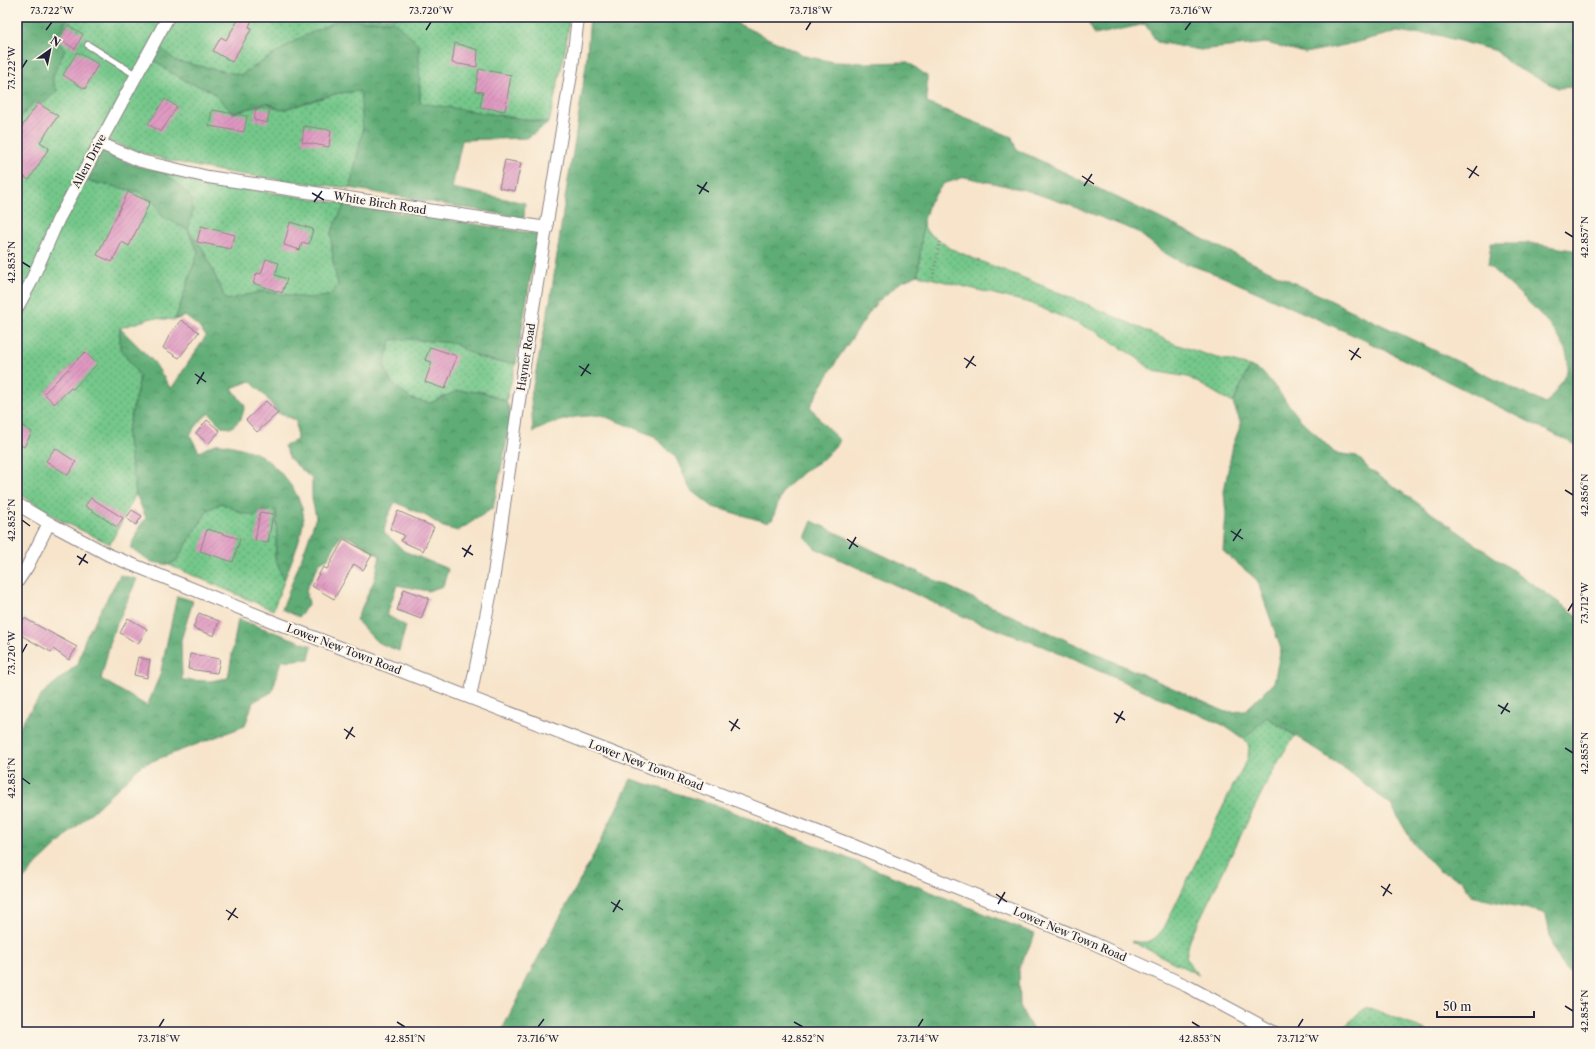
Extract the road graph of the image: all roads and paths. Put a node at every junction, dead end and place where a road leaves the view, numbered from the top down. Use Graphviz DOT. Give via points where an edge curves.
graph roads {
  1 [pos="168,17"];
  2 [pos="578,17"];
  3 [pos="88,45"];
  4 [pos="136,75"];
  5 [pos="98,143"];
  6 [pos="547,228"];
  7 [pos="940,241"];
  8 [pos="933,278"];
  9 [pos="17,308"];
  10 [pos="17,504"];
  11 [pos="49,523"];
  12 [pos="17,582"];
  13 [pos="470,697"];
  14 [pos="1273,1032"];
  1 -- 4 [label="street, Allen Drive"];
  2 -- 6 [label="street, Hayner Road"];
  3 -- 4 [label="lane"];
  4 -- 5 [label="street, Allen Drive"];
  5 -- 6 [label="street, White Birch Road" via="141,161 208,177"];
  5 -- 9 [label="street, Allen Drive"];
  6 -- 13 [label="street, Hayner Road" via="527,345 493,581"];
  7 -- 8 [label="path"];
  10 -- 11 [label="street, Lower New Town Road"];
  11 -- 12 [label="street"];
  11 -- 13 [label="street, Lower New Town Road" via="114,557"];
  13 -- 14 [label="street, Lower New Town Road" via="867,851 1085,940 1186,986"];
}
